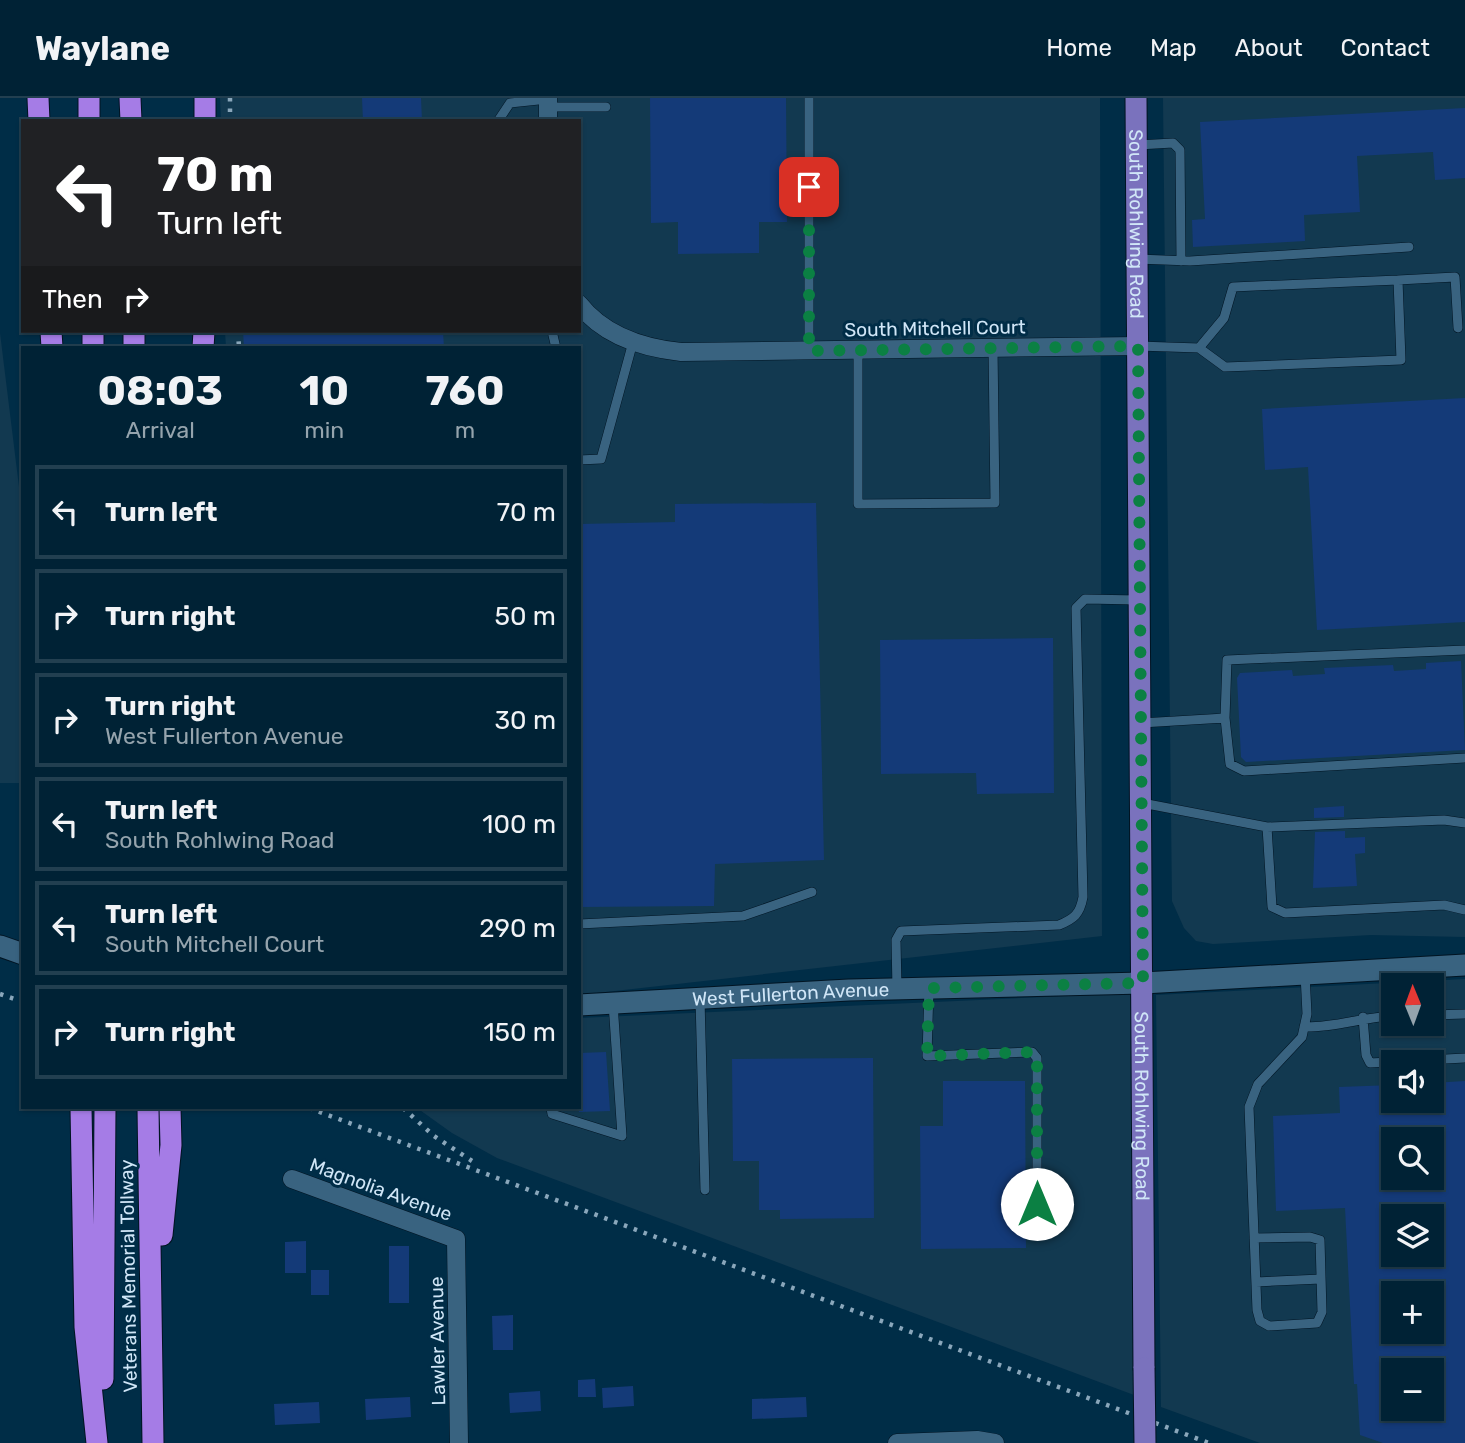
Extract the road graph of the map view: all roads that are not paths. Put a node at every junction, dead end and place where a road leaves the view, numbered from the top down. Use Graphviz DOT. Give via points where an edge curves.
graph roads {
  1 [pos="38,98"];
  2 [pos="89,98"];
  3 [pos="130,98"];
  4 [pos="205,98"];
  5 [pos="809,98"];
  6 [pos="1136,98"];
  7 [pos="548,106"];
  8 [pos="606,107"];
  9 [pos="39,119"];
  10 [pos="89,119"];
  11 [pos="131,119"];
  12 [pos="205,119"];
  13 [pos="499,119"];
  14 [pos="1137,145"];
  15 [pos="1409,247"];
  16 [pos="1137,259"];
  17 [pos="1181,261"];
  18 [pos="1398,280"];
  19 [pos="581,306"];
  20 [pos="1458,328"];
  21 [pos="633,342"];
  22 [pos="1138,346"];
  23 [pos="993,348"];
  24 [pos="1199,348"];
  25 [pos="809,351"];
  26 [pos="858,351"];
  27 [pos="581,460"];
  28 [pos="1140,600"];
  29 [pos="1465,650"];
  30 [pos="1225,718"];
  31 [pos="1141,723"];
  32 [pos="1465,758"];
  33 [pos="1142,803"];
  34 [pos="1465,823"];
  35 [pos="1267,827"];
  36 [pos="812,892"];
  37 [pos="1465,910"];
  38 [pos="581,924"];
  39 [pos="0,946"];
  40 [pos="21,953"];
  41 [pos="1465,965"];
  42 [pos="1305,974"];
  43 [pos="1143,983"];
  44 [pos="929,988"];
  45 [pos="897,989"];
  46 [pos="700,997"];
  47 [pos="613,1003"];
  48 [pos="581,1005"];
  49 [pos="1465,1014"];
  50 [pos="1444,1015"];
  51 [pos="1381,1016"];
  52 [pos="1363,1017"];
  53 [pos="1304,1027"];
  54 [pos="1465,1058"];
  55 [pos="81,1109"];
  56 [pos="105,1109"];
  57 [pos="148,1109"];
  58 [pos="551,1109"];
  59 [pos="170,1111"];
  60 [pos="292,1179"];
  61 [pos="705,1190"];
  62 [pos="1037,1228"];
  63 [pos="456,1238"];
  64 [pos="1254,1238"];
  65 [pos="1321,1279"];
  66 [pos="1256,1282"];
  67 [pos="152,1336"];
  68 [pos="97,1443"];
  69 [pos="103,1443"];
  70 [pos="153,1443"];
  71 [pos="459,1443"];
  72 [pos="897,1443"];
  73 [pos="996,1443"];
  74 [pos="1145,1443"];
  1 -- 9 [label="highway"];
  2 -- 10 [label="highway"];
  3 -- 11 [label="highway"];
  4 -- 12 [label="highway"];
  5 -- 25 [label="lane"];
  6 -- 14 [label="main road, South Rohlwing Road"];
  7 -- 8 [label="lane"];
  7 -- 13 [label="lane" via="510,103"];
  14 -- 16 [label="main road, South Rohlwing Road"];
  14 -- 17 [label="lane" via="1173,143 1180,150"];
  15 -- 17 [label="lane"];
  16 -- 17 [label="lane"];
  16 -- 22 [label="main road, South Rohlwing Road"];
  18 -- 20 [label="lane" via="1455,277"];
  18 -- 24 [label="lane" via="1233,287 1224,318"];
  18 -- 24 [label="lane" via="1401,360 1225,368"];
  19 -- 21 [label="street, South Mitchell Court" via="595,320"];
  21 -- 25 [label="street, South Mitchell Court" via="681,352"];
  21 -- 27 [label="lane" via="601,459"];
  22 -- 23 [label="street, South Mitchell Court"];
  22 -- 24 [label="lane"];
  22 -- 28 [label="main road, South Rohlwing Road"];
  23 -- 26 [label="street, South Mitchell Court"];
  23 -- 26 [label="lane" via="995,503 858,504"];
  25 -- 26 [label="street, South Mitchell Court"];
  28 -- 31 [label="main road, South Rohlwing Road"];
  28 -- 45 [label="lane" via="1085,599 1076,608 1081,911 1059,925 901,931 896,940"];
  29 -- 30 [label="lane" via="1227,660"];
  30 -- 31 [label="lane"];
  30 -- 32 [label="lane" via="1230,764 1244,771"];
  31 -- 33 [label="main road, South Rohlwing Road"];
  33 -- 35 [label="lane"];
  33 -- 43 [label="main road, South Rohlwing Road"];
  34 -- 35 [label="lane"];
  35 -- 37 [label="lane" via="1272,907 1285,913 1444,905"];
  36 -- 38 [label="lane" via="743,916"];
  39 -- 40 [label="street"];
  41 -- 42 [label="street, West Fullerton Avenue"];
  42 -- 43 [label="street, West Fullerton Avenue"];
  42 -- 53 [label="lane"];
  43 -- 44 [label="street, West Fullerton Avenue"];
  43 -- 74 [label="main road, South Rohlwing Road, bridge"];
  44 -- 45 [label="street, West Fullerton Avenue"];
  44 -- 62 [label="lane" via="927,1056 1032,1052 1037,1058"];
  45 -- 46 [label="street, West Fullerton Avenue"];
  46 -- 47 [label="street, West Fullerton Avenue"];
  46 -- 61 [label="lane"];
  47 -- 48 [label="street, West Fullerton Avenue"];
  47 -- 58 [label="lane" via="622,1136 552,1114"];
  49 -- 50 [label="lane"];
  51 -- 52 [label="lane"];
  52 -- 53 [label="lane" via="1320,1028"];
  52 -- 54 [label="lane" via="1370,1063"];
  53 -- 64 [label="lane" via="1302,1037 1258,1084 1249,1107"];
  55 -- 68 [label="highway" via="85,1327"];
  56 -- 69 [label="highway, Veterans Memorial Tollway"];
  57 -- 67 [label="highway, Veterans Memorial Tollway"];
  59 -- 67 [label="highway" via="171,1144"];
  60 -- 63 [label="street, Magnolia Avenue"];
  63 -- 71 [label="street, Lawler Avenue"];
  64 -- 65 [label="lane" via="1320,1240"];
  64 -- 66 [label="lane"];
  65 -- 66 [label="lane"];
  65 -- 66 [label="lane" via="1322,1312 1317,1322 1269,1326 1257,1310"];
  67 -- 70 [label="highway, Veterans Memorial Tollway"];
  72 -- 73 [label="street"];
}
